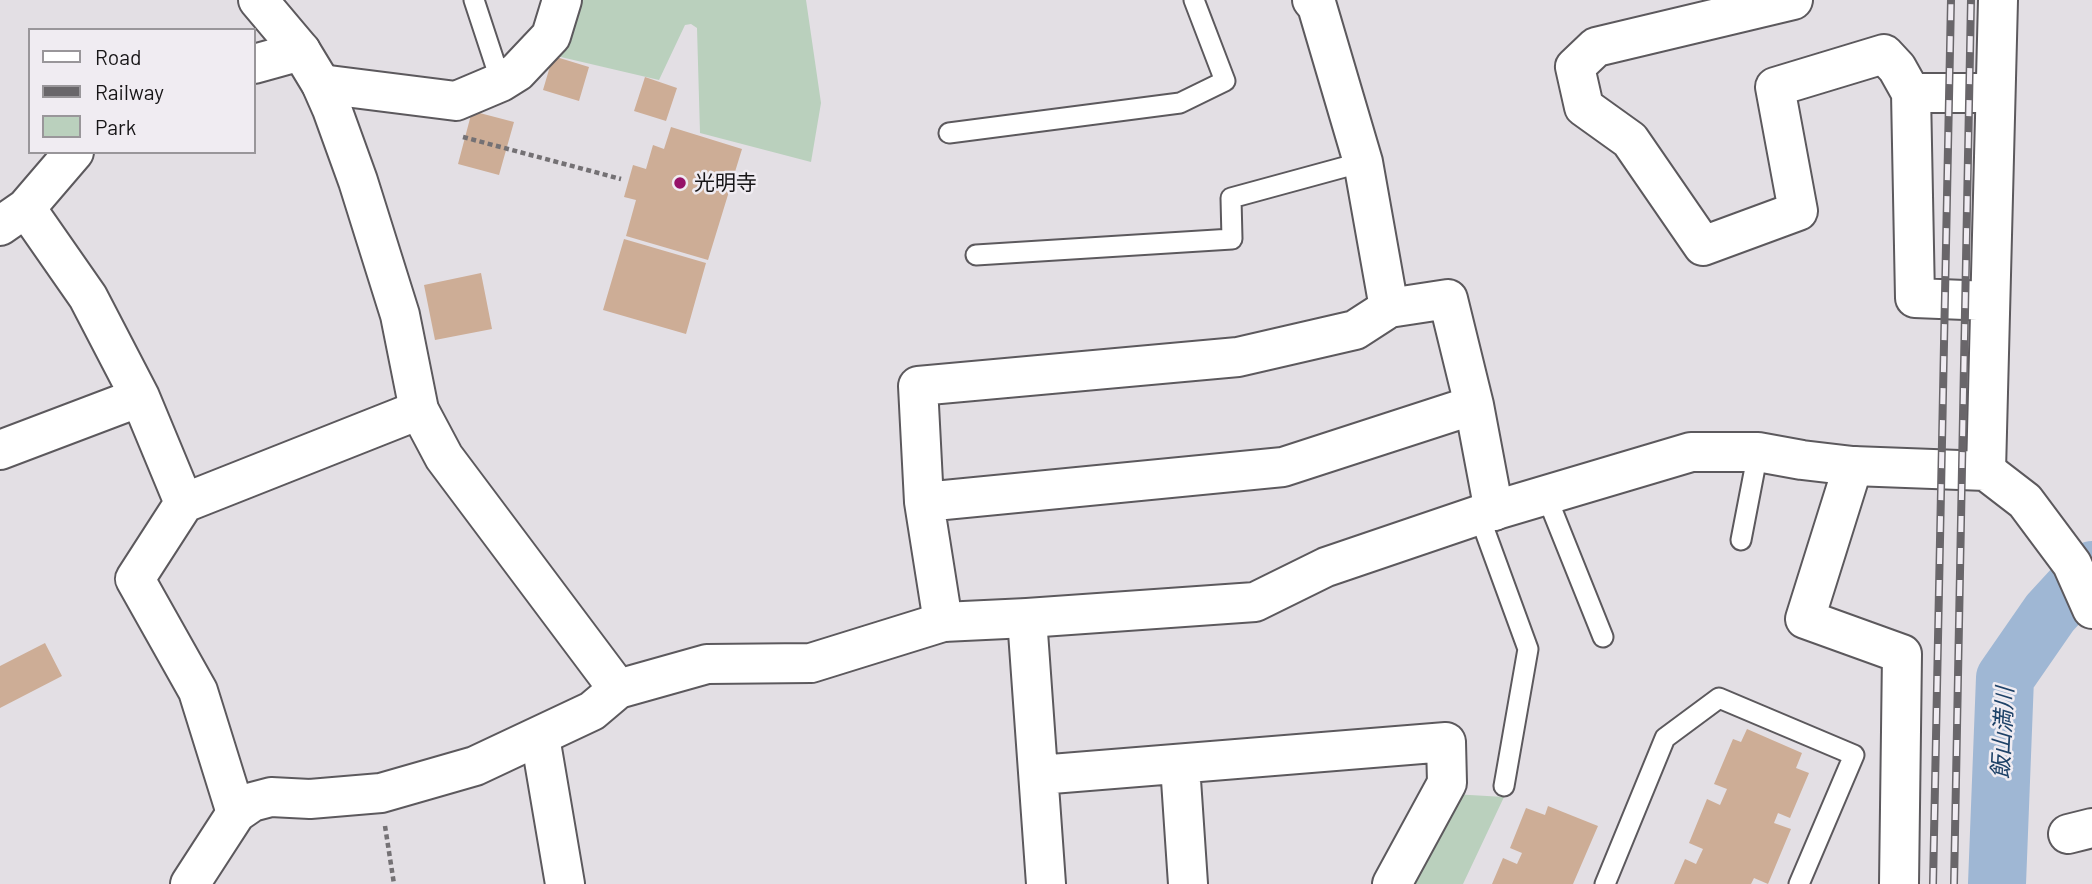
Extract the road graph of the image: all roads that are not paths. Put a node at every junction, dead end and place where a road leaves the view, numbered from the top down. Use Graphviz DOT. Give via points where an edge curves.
graph roads {
  1 [pos="257,0"];
  2 [pos="474,0"];
  3 [pos="562,0"];
  4 [pos="1194,0"];
  5 [pos="1312,0"];
  6 [pos="1793,0"];
  7 [pos="1998,0"];
  8 [pos="301,51"];
  9 [pos="256,63"];
  10 [pos="501,82"];
  11 [pos="321,84"];
  12 [pos="1910,93"];
  13 [pos="1995,93"];
  14 [pos="949,133"];
  15 [pos="72,154"];
  16 [pos="1363,162"];
  17 [pos="13,217"];
  18 [pos="976,255"];
  19 [pos="1990,301"];
  20 [pos="1389,308"];
  21 [pos="140,397"];
  22 [pos="1474,405"];
  23 [pos="419,410"];
  24 [pos="0,450"];
  25 [pos="1758,452"];
  26 [pos="1853,466"];
  27 [pos="1986,471"];
  28 [pos="1546,495"];
  29 [pos="924,502"];
  30 [pos="184,503"];
  31 [pos="1486,513"];
  32 [pos="1741,540"];
  33 [pos="2090,603"];
  34 [pos="1027,618"];
  35 [pos="943,622"];
  36 [pos="1603,637"];
  37 [pos="618,689"];
  38 [pos="540,737"];
  39 [pos="1180,765"];
  40 [pos="1039,775"];
  41 [pos="1504,786"];
  42 [pos="236,813"];
  43 [pos="190,884"];
  44 [pos="565,884"];
  45 [pos="1046,884"];
  46 [pos="1188,884"];
  47 [pos="1392,884"];
  48 [pos="1605,884"];
  49 [pos="1799,884"];
  50 [pos="1899,884"];
  1 -- 8 [label="street"];
  2 -- 10 [label="lane"];
  3 -- 10 [label="street" via="551,36"];
  4 -- 14 [label="lane" via="1225,81 1180,103"];
  5 -- 16 [label="street"];
  6 -- 12 [label="street" via="1596,47 1575,67 1584,107 1630,140 1703,246 1798,211 1775,87 1884,54"];
  7 -- 13 [label="street"];
  8 -- 9 [label="street"];
  8 -- 11 [label="street"];
  10 -- 11 [label="street" via="456,101"];
  11 -- 23 [label="street" via="358,181 400,315"];
  12 -- 13 [label="street"];
  12 -- 19 [label="street" via="1915,298"];
  13 -- 19 [label="street"];
  15 -- 17 [label="street"];
  16 -- 18 [label="lane" via="1231,198 1232,239"];
  16 -- 20 [label="street"];
  17 -- 21 [label="street" via="88,297"];
  19 -- 27 [label="street"];
  20 -- 22 [label="street" via="1448,299"];
  20 -- 29 [label="street" via="1355,330 1238,357 918,386"];
  21 -- 24 [label="street"];
  21 -- 30 [label="street"];
  22 -- 29 [label="street" via="1283,467"];
  22 -- 31 [label="street"];
  23 -- 30 [label="street"];
  23 -- 37 [label="street" via="444,457"];
  25 -- 26 [label="street"];
  25 -- 28 [label="street" via="1691,452"];
  25 -- 32 [label="lane"];
  26 -- 27 [label="street"];
  26 -- 50 [label="street" via="1805,619 1902,654"];
  27 -- 33 [label="street" via="2025,501 2072,564"];
  28 -- 31 [label="street"];
  28 -- 36 [label="lane"];
  29 -- 35 [label="street"];
  30 -- 42 [label="street" via="135,579 198,691"];
  31 -- 34 [label="street" via="1326,567 1255,602"];
  31 -- 41 [label="lane" via="1528,649"];
  34 -- 35 [label="street"];
  34 -- 40 [label="street"];
  35 -- 37 [label="street" via="811,663 707,664"];
  37 -- 38 [label="street" via="592,711"];
  38 -- 42 [label="street" via="475,766 381,793 271,797"];
  38 -- 44 [label="street"];
  39 -- 40 [label="street"];
  39 -- 46 [label="street"];
  39 -- 47 [label="street" via="1446,742 1447,783"];
  40 -- 45 [label="street"];
  42 -- 43 [label="street"];
  48 -- 49 [label="lane" via="1665,738 1719,698 1854,755"];
}
